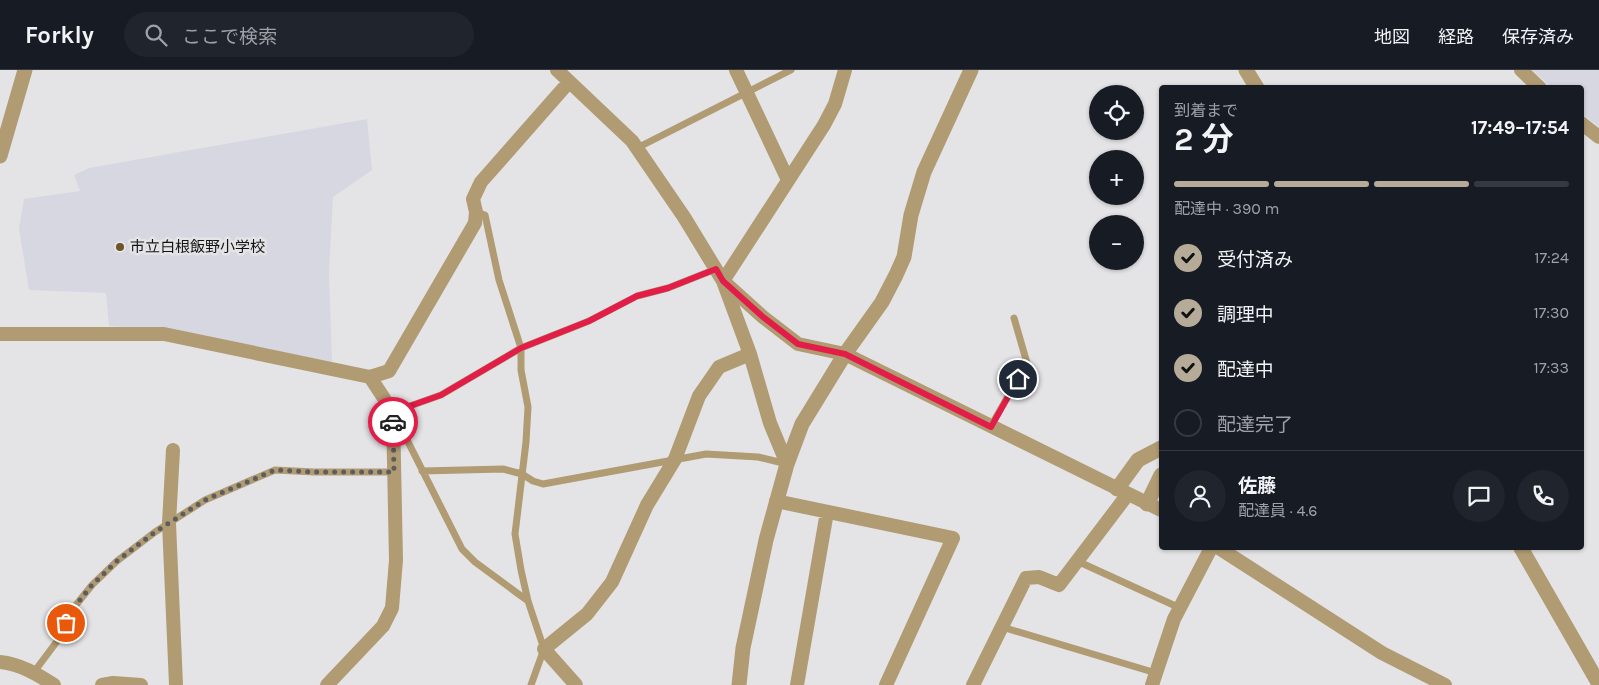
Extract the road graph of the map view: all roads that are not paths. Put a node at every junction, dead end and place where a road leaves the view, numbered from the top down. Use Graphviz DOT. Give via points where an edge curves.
graph roads {
  1 [pos="25,70"];
  2 [pos="557,70"];
  3 [pos="736,70"];
  4 [pos="791,70"];
  5 [pos="845,70"];
  6 [pos="971,70"];
  7 [pos="1246,70"];
  8 [pos="1521,70"];
  9 [pos="569,82"];
  10 [pos="1255,85"];
  11 [pos="1537,85"];
  12 [pos="747,93"];
  13 [pos="1584,125"];
  14 [pos="1599,137"];
  15 [pos="637,148"];
  16 [pos="0,156"];
  17 [pos="788,180"];
  18 [pos="476,212"];
  19 [pos="716,269"];
  20 [pos="723,281"];
  21 [pos="1014,318"];
  22 [pos="0,334"];
  23 [pos="521,348"];
  24 [pos="750,354"];
  25 [pos="845,354"];
  26 [pos="370,377"];
  27 [pos="393,412"];
  28 [pos="991,427"];
  29 [pos="1159,449"];
  30 [pos="173,450"];
  31 [pos="675,459"];
  32 [pos="787,464"];
  33 [pos="422,470"];
  34 [pos="394,472"];
  35 [pos="522,474"];
  36 [pos="1159,484"];
  37 [pos="1122,492"];
  38 [pos="776,501"];
  39 [pos="1154,507"];
  40 [pos="827,512"];
  41 [pos="169,523"];
  42 [pos="1210,550"];
  43 [pos="1222,550"];
  44 [pos="1522,550"];
  45 [pos="1077,561"];
  46 [pos="528,601"];
  47 [pos="1180,608"];
  48 [pos="1002,627"];
  49 [pos="544,649"];
  50 [pos="0,662"];
  51 [pos="34,672"];
  52 [pos="1154,679"];
  53 [pos="742,684"];
  54 [pos="1599,684"];
  55 [pos="54,685"];
  56 [pos="102,685"];
  57 [pos="141,685"];
  58 [pos="176,685"];
  59 [pos="327,685"];
  60 [pos="531,685"];
  61 [pos="576,685"];
  62 [pos="797,685"];
  63 [pos="886,685"];
  64 [pos="973,685"];
  65 [pos="1445,685"];
  1 -- 16 [label="street"];
  2 -- 9 [label="street"];
  3 -- 12 [label="street"];
  4 -- 12 [label="lane"];
  5 -- 17 [label="street" via="835,104"];
  6 -- 25 [label="street" via="924,172 911,215 904,257 882,302"];
  7 -- 10 [label="street"];
  8 -- 11 [label="street"];
  9 -- 15 [label="street"];
  9 -- 18 [label="street" via="482,182 473,199"];
  12 -- 15 [label="lane"];
  12 -- 17 [label="street"];
  13 -- 14 [label="street"];
  15 -- 19 [label="street"];
  17 -- 20 [label="street"];
  18 -- 23 [label="lane" via="485,215 499,280"];
  18 -- 26 [label="street" via="476,223 398,358 389,371"];
  19 -- 20 [label="street"];
  19 -- 23 [label="lane" via="637,296 589,321"];
  20 -- 24 [label="street"];
  20 -- 25 [label="street" via="798,344"];
  21 -- 28 [label="lane" via="1027,363"];
  22 -- 26 [label="street" via="164,334"];
  23 -- 27 [label="lane" via="441,395"];
  23 -- 35 [label="lane" via="521,370 528,407"];
  24 -- 31 [label="street" via="719,367 699,396"];
  24 -- 32 [label="street" via="770,422"];
  25 -- 28 [label="street"];
  25 -- 32 [label="street" via="802,424"];
  26 -- 27 [label="street"];
  27 -- 33 [label="lane"];
  27 -- 34 [label="street"];
  28 -- 37 [label="street"];
  29 -- 37 [label="street" via="1138,460"];
  30 -- 41 [label="street"];
  31 -- 32 [label="lane" via="706,454 758,456"];
  31 -- 35 [label="lane" via="543,484"];
  31 -- 49 [label="street" via="647,505 612,582 587,614"];
  32 -- 38 [label="street"];
  33 -- 35 [label="lane" via="503,468"];
  33 -- 46 [label="lane" via="462,549"];
  34 -- 41 [label="lane" via="275,470 205,500"];
  34 -- 59 [label="street" via="396,560 392,608 383,626"];
  35 -- 46 [label="lane" via="515,534"];
  36 -- 39 [label="street"];
  37 -- 39 [label="street"];
  37 -- 45 [label="street"];
  38 -- 40 [label="street"];
  38 -- 53 [label="street" via="743,648"];
  40 -- 62 [label="street"];
  40 -- 63 [label="street" via="953,538"];
  41 -- 51 [label="lane" via="117,561 92,585 72,610 61,636"];
  41 -- 58 [label="street"];
  42 -- 47 [label="street"];
  43 -- 65 [label="street" via="1382,653"];
  44 -- 54 [label="street"];
  45 -- 47 [label="lane"];
  45 -- 48 [label="street" via="1059,585 1039,577 1026,578"];
  46 -- 49 [label="lane"];
  47 -- 52 [label="street"];
  48 -- 52 [label="lane"];
  48 -- 64 [label="street"];
  49 -- 60 [label="lane"];
  49 -- 61 [label="street"];
  50 -- 51 [label="street"];
  51 -- 55 [label="street"];
  56 -- 57 [label="street"];
}
